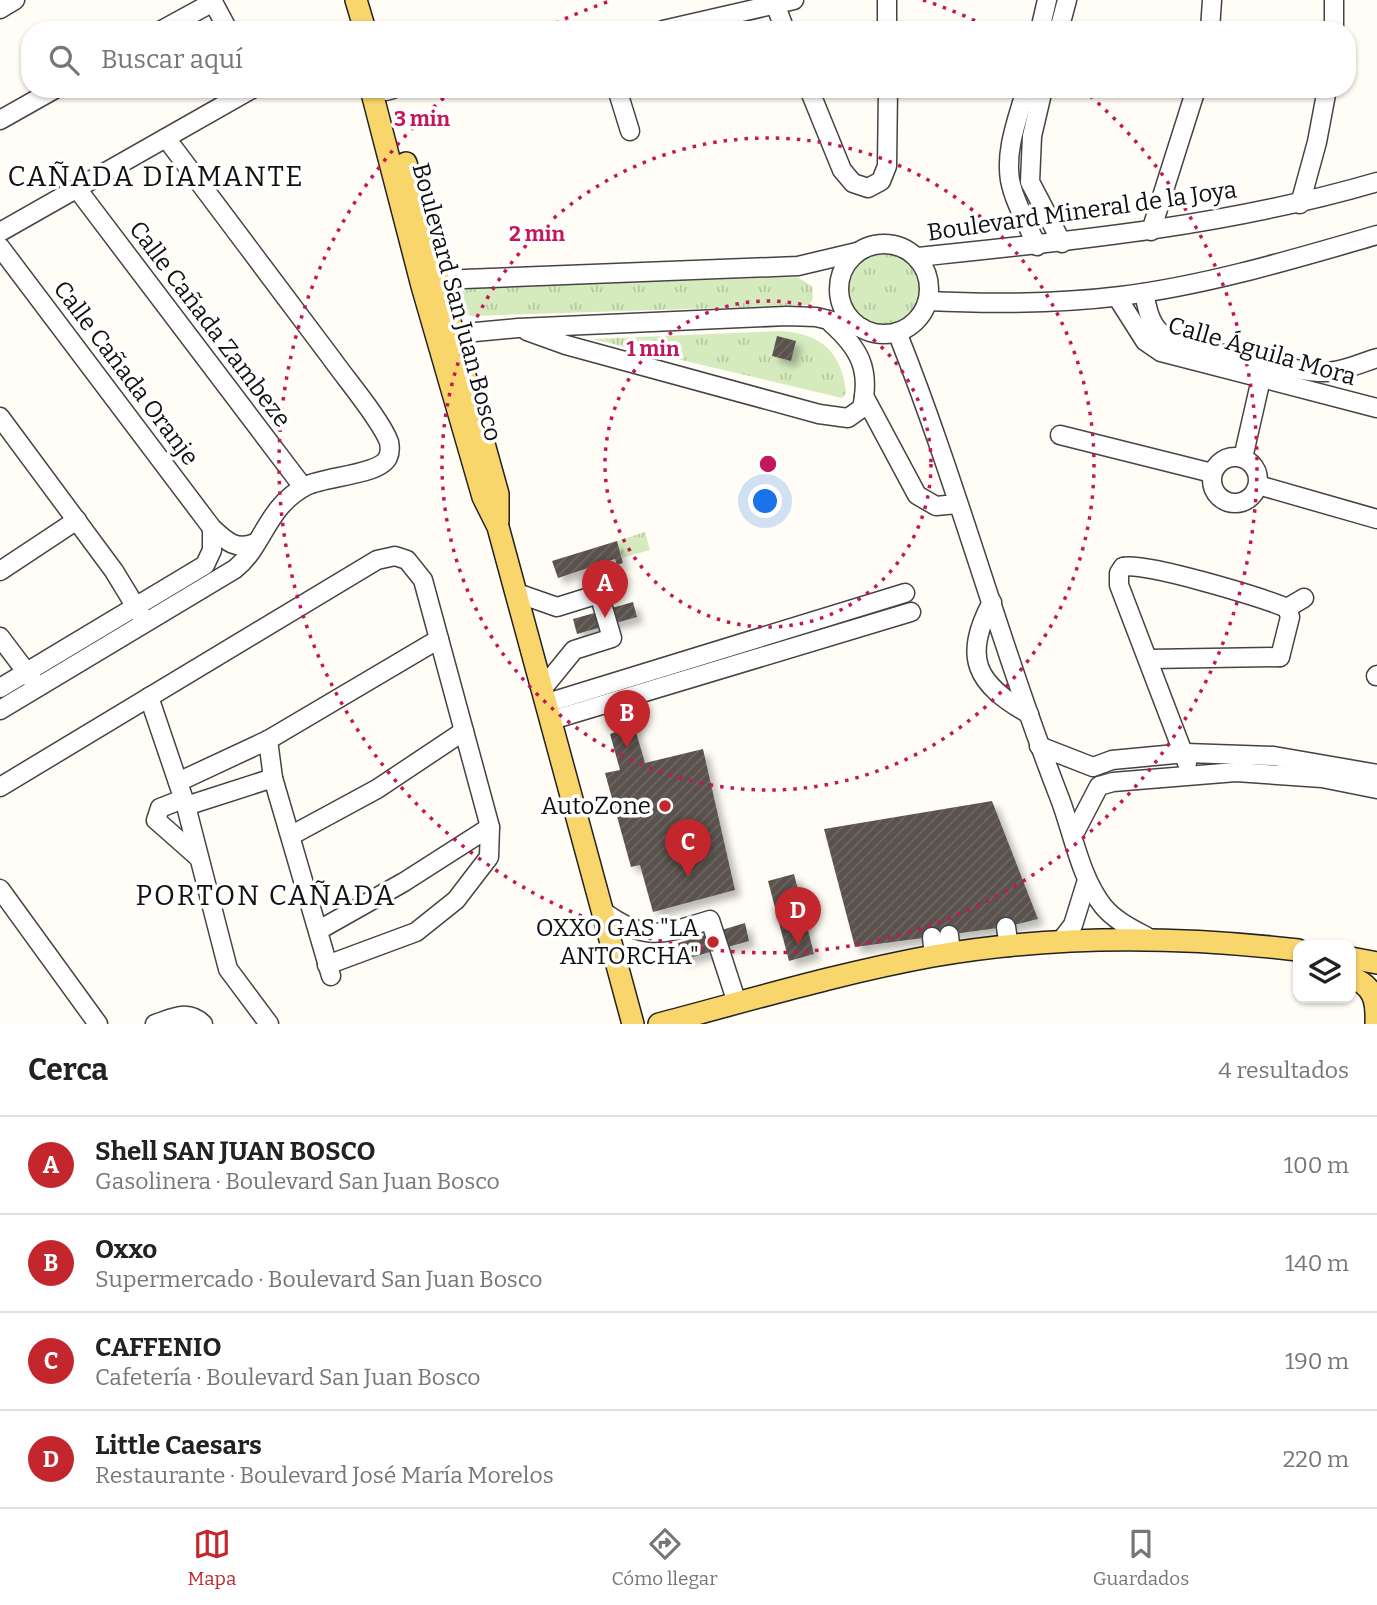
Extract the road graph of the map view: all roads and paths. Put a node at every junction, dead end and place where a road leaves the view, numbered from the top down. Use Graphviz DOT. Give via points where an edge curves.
graph roads {
  1 [pos="15,0"];
  2 [pos="356,0"];
  3 [pos="794,0"];
  4 [pos="887,0"];
  5 [pos="1047,0"];
  6 [pos="1067,0"];
  7 [pos="1212,0"];
  8 [pos="1334,0"];
  9 [pos="213,1"];
  10 [pos="775,4"];
  11 [pos="0,9"];
  12 [pos="178,21"];
  13 [pos="224,21"];
  14 [pos="361,21"];
  15 [pos="702,21"];
  16 [pos="782,21"];
  17 [pos="887,21"];
  18 [pos="1042,21"];
  19 [pos="1061,21"];
  20 [pos="1211,21"];
  21 [pos="1334,21"];
  22 [pos="39,98"];
  23 [pos="236,98"];
  24 [pos="386,98"];
  25 [pos="620,98"];
  26 [pos="813,98"];
  27 [pos="888,98"];
  28 [pos="1034,98"];
  29 [pos="1037,98"];
  30 [pos="1193,98"];
  31 [pos="1325,98"];
  32 [pos="0,120"];
  33 [pos="630,131"];
  34 [pos="166,138"];
  35 [pos="1377,182"];
  36 [pos="78,190"];
  37 [pos="1300,204"];
  38 [pos="1151,231"];
  39 [pos="0,232"];
  40 [pos="1377,235"];
  41 [pos="1062,243"];
  42 [pos="1037,246"];
  43 [pos="0,247"];
  44 [pos="857,252"];
  45 [pos="917,257"];
  46 [pos="431,283"];
  47 [pos="1144,293"];
  48 [pos="1117,296"];
  49 [pos="928,301"];
  50 [pos="829,320"];
  51 [pos="517,328"];
  52 [pos="862,328"];
  53 [pos="897,332"];
  54 [pos="446,335"];
  55 [pos="1377,358"];
  56 [pos="1327,372"];
  57 [pos="1261,379"];
  58 [pos="1324,394"];
  59 [pos="864,396"];
  60 [pos="1377,408"];
  61 [pos="0,417"];
  62 [pos="1060,435"];
  63 [pos="8,443"];
  64 [pos="1243,458"];
  65 [pos="1212,472"];
  66 [pos="1258,485"];
  67 [pos="303,487"];
  68 [pos="957,504"];
  69 [pos="1377,519"];
  70 [pos="77,520"];
  71 [pos="212,528"];
  72 [pos="255,543"];
  73 [pos="0,571"];
  74 [pos="517,593"];
  75 [pos="905,593"];
  76 [pos="1304,598"];
  77 [pos="992,602"];
  78 [pos="136,608"];
  79 [pos="1287,608"];
  80 [pos="911,612"];
  81 [pos="146,625"];
  82 [pos="0,637"];
  83 [pos="439,639"];
  84 [pos="1149,659"];
  85 [pos="26,672"];
  86 [pos="38,687"];
  87 [pos="0,688"];
  88 [pos="149,697"];
  89 [pos="547,704"];
  90 [pos="0,710"];
  91 [pos="1029,714"];
  92 [pos="464,731"];
  93 [pos="268,740"];
  94 [pos="1039,746"];
  95 [pos="1186,753"];
  96 [pos="1093,766"];
  97 [pos="1189,774"];
  98 [pos="1377,774"];
  99 [pos="274,778"];
  100 [pos="1099,786"];
  101 [pos="0,787"];
  102 [pos="1377,789"];
  103 [pos="183,796"];
  104 [pos="490,827"];
  105 [pos="1074,834"];
  106 [pos="292,835"];
  107 [pos="199,858"];
  108 [pos="1087,880"];
  109 [pos="0,890"];
  110 [pos="604,912"];
  111 [pos="319,930"];
  112 [pos="1151,939"];
  113 [pos="1060,943"];
  114 [pos="1243,943"];
  115 [pos="1293,949"];
  116 [pos="1356,959"];
  117 [pos="1293,963"];
  118 [pos="1377,963"];
  119 [pos="1356,979"];
  120 [pos="737,1003"];
  121 [pos="98,1024"];
  122 [pos="155,1024"];
  123 [pos="203,1024"];
  124 [pos="269,1024"];
  125 [pos="634,1024"];
  126 [pos="659,1024"];
  127 [pos="1376,1024"];
  1 -- 11 [label="street"];
  2 -- 14 [label="main road"];
  3 -- 10 [label="street"];
  4 -- 17 [label="street"];
  5 -- 18 [label="street"];
  6 -- 19 [label="street"];
  7 -- 20 [label="street"];
  8 -- 21 [label="street"];
  9 -- 12 [label="street"];
  9 -- 13 [label="street"];
  10 -- 15 [label="street"];
  10 -- 16 [label="street"];
  22 -- 32 [label="street"];
  23 -- 34 [label="street"];
  24 -- 46 [label="main road, Boulevard San Juan Bosco"];
  25 -- 33 [label="street"];
  26 -- 27 [label="street" via="842,170 853,183 868,188 881,181 887,166"];
  28 -- 42 [label="street" via="1009,150 1009,168"];
  29 -- 41 [label="street" via="1030,182"];
  30 -- 38 [label="street"];
  31 -- 37 [label="street"];
  34 -- 36 [label="street"];
  34 -- 67 [label="street" via="388,441 390,454 380,467"];
  35 -- 37 [label="street, Boulevard Mineral de la Joya"];
  36 -- 39 [label="street"];
  36 -- 67 [label="street, Calle Cañada Zambeze"];
  37 -- 38 [label="street, Boulevard Mineral de la Joya"];
  38 -- 41 [label="street, Boulevard Mineral de la Joya"];
  40 -- 47 [label="street"];
  41 -- 42 [label="street, Boulevard Mineral de la Joya"];
  42 -- 45 [label="street, Boulevard Mineral de la Joya"];
  43 -- 71 [label="street, Calle Cañada Oranje"];
  44 -- 45 [label="street" via="881,244"];
  44 -- 46 [label="street" via="798,266"];
  44 -- 52 [label="street" via="838,285 844,310"];
  45 -- 49 [label="street" via="930,285"];
  46 -- 54 [label="main road, Boulevard San Juan Bosco"];
  46 -- 54 [label="street"];
  47 -- 48 [label="street"];
  47 -- 56 [label="street, Calle Águila Mora" via="1151,321 1168,338 1294,369"];
  48 -- 49 [label="street" via="1019,303"];
  48 -- 57 [label="street, Calle Águila Mora" via="1145,341 1161,352"];
  49 -- 53 [label="street" via="911,326"];
  50 -- 51 [label="street" via="787,316"];
  50 -- 52 [label="street"];
  50 -- 59 [label="street" via="859,352"];
  51 -- 54 [label="street"];
  51 -- 59 [label="street" via="837,417 859,413"];
  52 -- 53 [label="street" via="873,333"];
  53 -- 68 [label="street"];
  54 -- 74 [label="main road, Boulevard San Juan Bosco" via="498,495 498,527"];
  55 -- 56 [label="street, Calle Águila Mora"];
  56 -- 58 [label="street"];
  57 -- 58 [label="street, Calle Águila Mora"];
  57 -- 64 [label="street"];
  58 -- 60 [label="street, Calle Águila Mora"];
  59 -- 68 [label="street" via="917,495 936,506"];
  61 -- 63 [label="street"];
  62 -- 65 [label="street"];
  63 -- 70 [label="street"];
  64 -- 65 [label="street" via="1230,457"];
  64 -- 66 [label="street" via="1258,474"];
  65 -- 66 [label="street" via="1215,494 1223,501 1245,502"];
  66 -- 69 [label="street"];
  67 -- 72 [label="street" via="275,512"];
  68 -- 77 [label="street"];
  70 -- 73 [label="street"];
  70 -- 78 [label="street"];
  71 -- 72 [label="street, Calle Cañada Oranje" via="232,545"];
  71 -- 78 [label="street" via="210,560"];
  72 -- 81 [label="street" via="251,554 235,569"];
  74 -- 89 [label="main road, Boulevard San Juan Bosco"];
  74 -- 89 [label="street" via="557,607 599,594 612,638 574,650"];
  75 -- 89 [label="street"];
  76 -- 79 [label="street"];
  77 -- 91 [label="street"];
  77 -- 91 [label="street" via="975,644 984,680 998,697"];
  78 -- 81 [label="street"];
  78 -- 85 [label="street"];
  79 -- 84 [label="street" via="1290,617 1282,659"];
  79 -- 84 [label="street" via="1119,561 1119,585"];
  80 -- 89 [label="street"];
  81 -- 86 [label="street"];
  82 -- 85 [label="street"];
  83 -- 88 [label="street" via="424,580 416,568 395,556 386,557"];
  83 -- 92 [label="street"];
  83 -- 93 [label="street"];
  84 -- 95 [label="street"];
  85 -- 86 [label="street"];
  85 -- 87 [label="street"];
  86 -- 90 [label="street"];
  88 -- 101 [label="street"];
  88 -- 103 [label="street"];
  89 -- 110 [label="main road, Boulevard San Juan Bosco"];
  91 -- 94 [label="street"];
  92 -- 104 [label="street"];
  92 -- 106 [label="street" via="377,789"];
  93 -- 99 [label="street"];
  93 -- 103 [label="street"];
  94 -- 96 [label="street"];
  94 -- 105 [label="street"];
  95 -- 96 [label="street"];
  95 -- 97 [label="street"];
  95 -- 98 [label="street" via="1274,756"];
  96 -- 100 [label="street"];
  97 -- 100 [label="street"];
  97 -- 102 [label="street" via="1272,773"];
  99 -- 103 [label="street"];
  99 -- 106 [label="street"];
  100 -- 105 [label="street"];
  103 -- 107 [label="street"];
  103 -- 107 [label="street" via="160,808 156,820"];
  104 -- 111 [label="street"];
  104 -- 111 [label="street" via="489,857 456,900 416,932 329,970"];
  105 -- 108 [label="street"];
  106 -- 111 [label="street"];
  107 -- 124 [label="street" via="228,969"];
  108 -- 112 [label="street" via="1104,907"];
  108 -- 113 [label="street" via="1078,914"];
  109 -- 121 [label="street"];
  110 -- 120 [label="street" via="620,923 658,935 710,920"];
  110 -- 125 [label="main road, Boulevard San Juan Bosco"];
  112 -- 113 [label="main road"];
  112 -- 114 [label="main road"];
  113 -- 120 [label="main road" via="1007,937 941,945"];
  114 -- 115 [label="main road"];
  114 -- 117 [label="main road" via="1272,961"];
  116 -- 118 [label="main road"];
  119 -- 127 [label="main road" via="1366,983 1375,998"];
  120 -- 126 [label="main road"];
  122 -- 123 [label="street" via="185,1015"];
}
